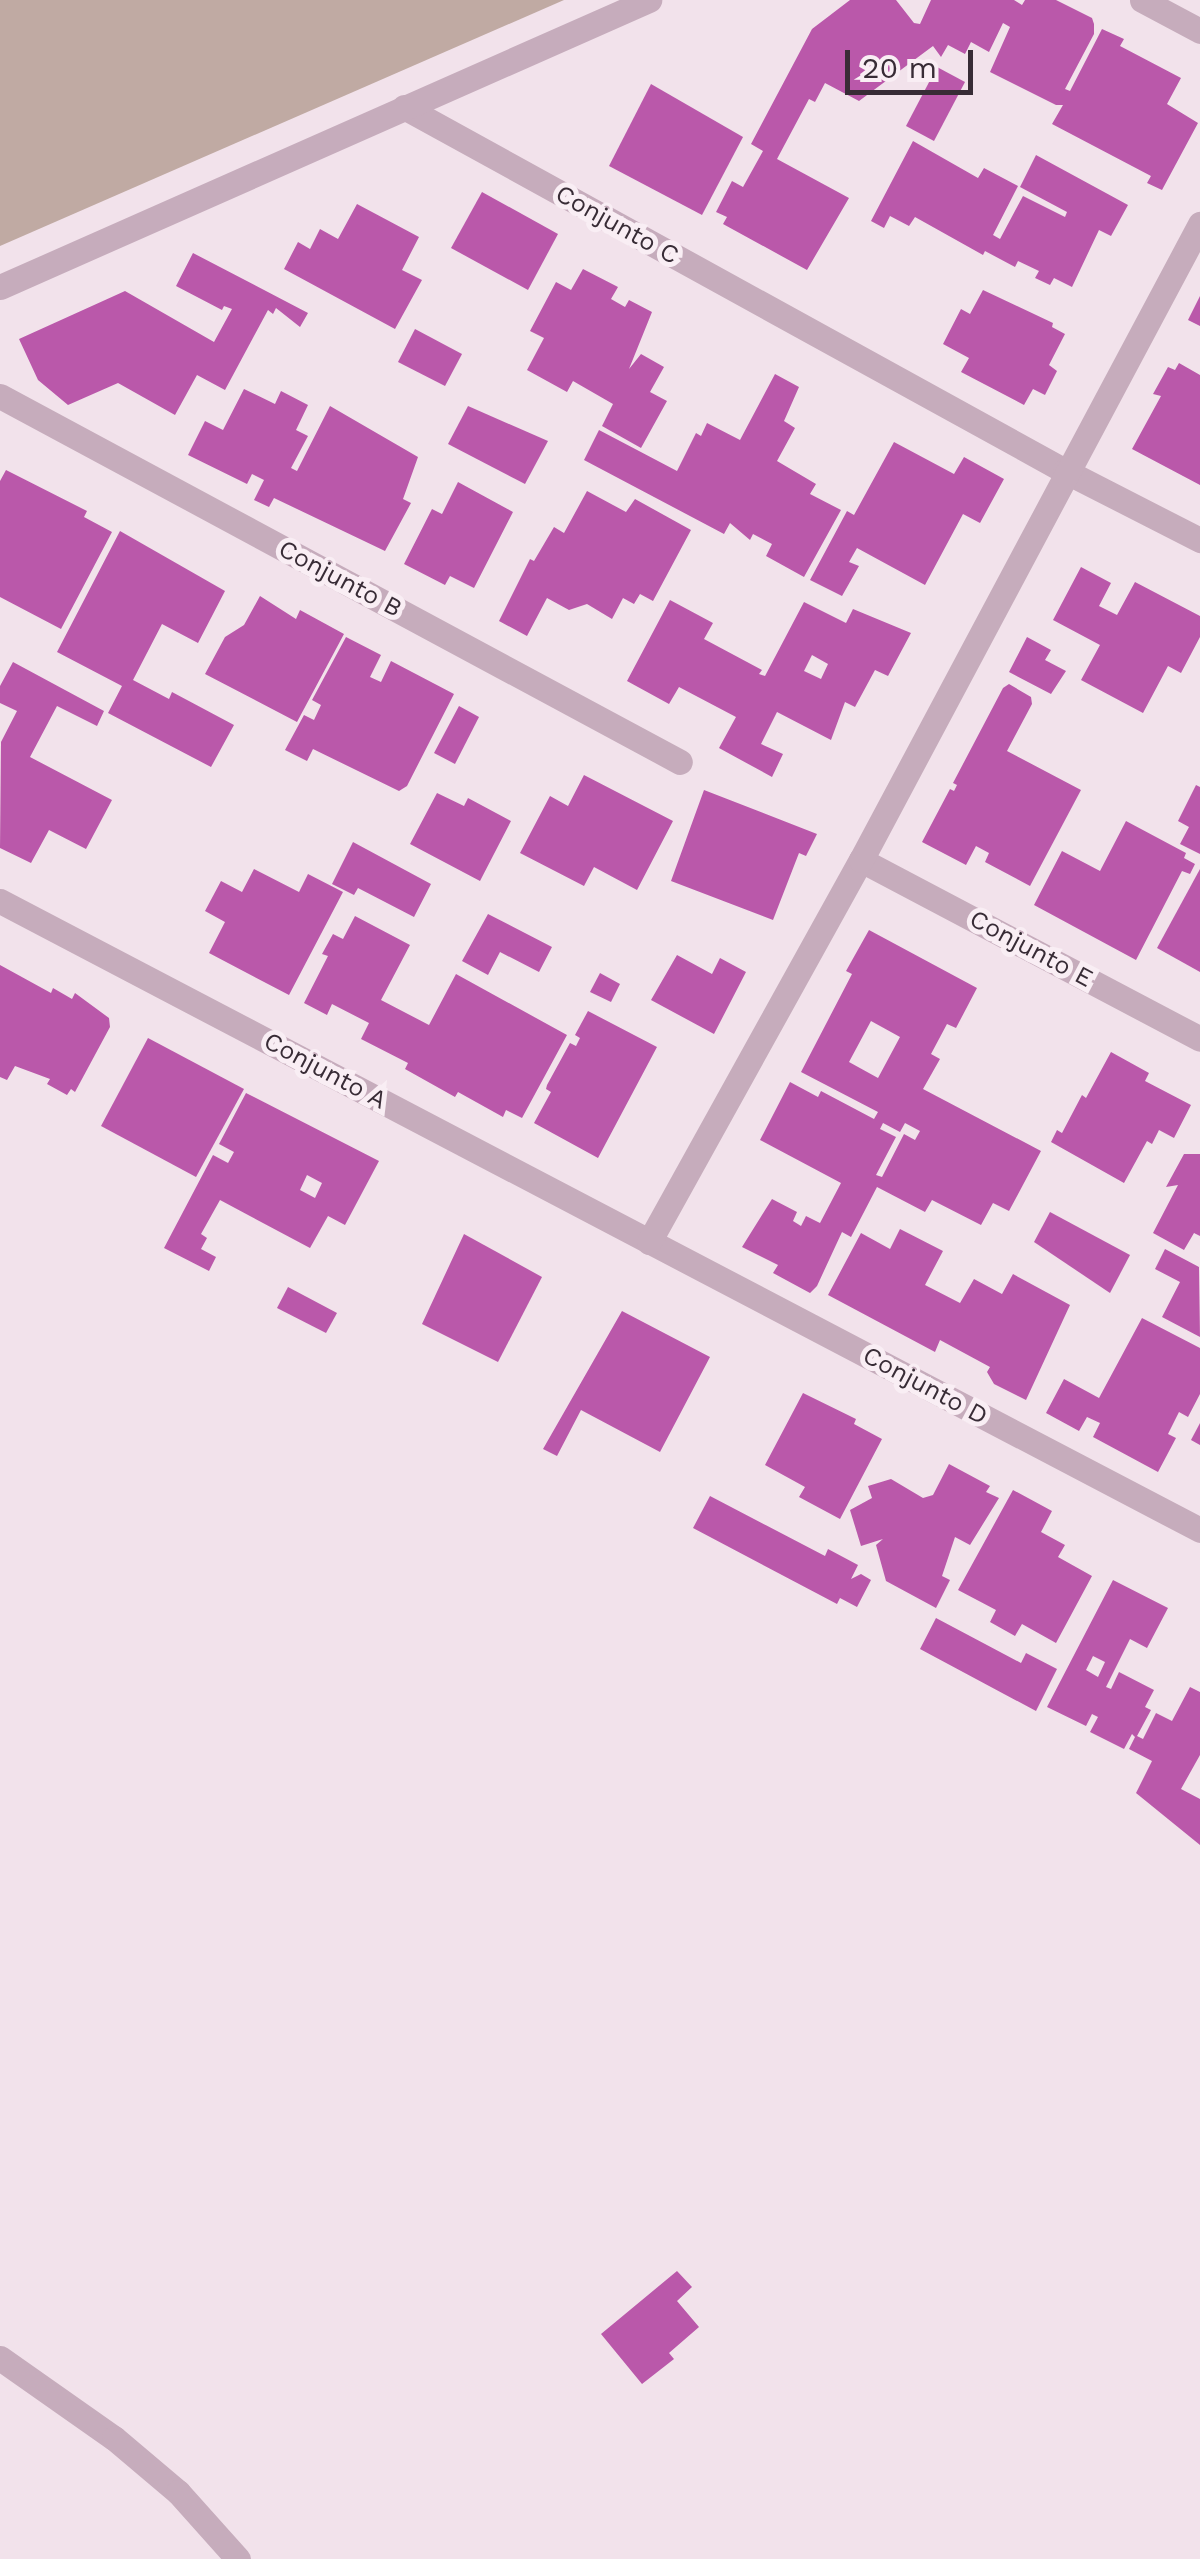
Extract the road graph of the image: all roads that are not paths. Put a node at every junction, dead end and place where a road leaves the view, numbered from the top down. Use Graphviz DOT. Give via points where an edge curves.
graph roads {
  1 [pos="649,0"];
  2 [pos="1142,0"];
  3 [pos="1200,32"];
  4 [pos="404,107"];
  5 [pos="1200,224"];
  6 [pos="0,288"];
  7 [pos="0,396"];
  8 [pos="1065,472"];
  9 [pos="1200,540"];
  10 [pos="680,762"];
  11 [pos="862,860"];
  12 [pos="0,901"];
  13 [pos="1200,1039"];
  14 [pos="649,1242"];
  15 [pos="1200,1530"];
  16 [pos="0,2358"];
  17 [pos="238,2559"];
  1 -- 4 [label="street"];
  2 -- 3 [label="street"];
  4 -- 6 [label="street"];
  4 -- 8 [label="street, Conjunto C"];
  5 -- 8 [label="street"];
  7 -- 10 [label="street, Conjunto B"];
  8 -- 9 [label="street, Conjunto C"];
  8 -- 11 [label="street"];
  11 -- 13 [label="street, Conjunto E"];
  11 -- 14 [label="street"];
  12 -- 14 [label="street, Conjunto A"];
  14 -- 15 [label="street, Conjunto D"];
  16 -- 17 [label="street" via="178,2492"];
}
